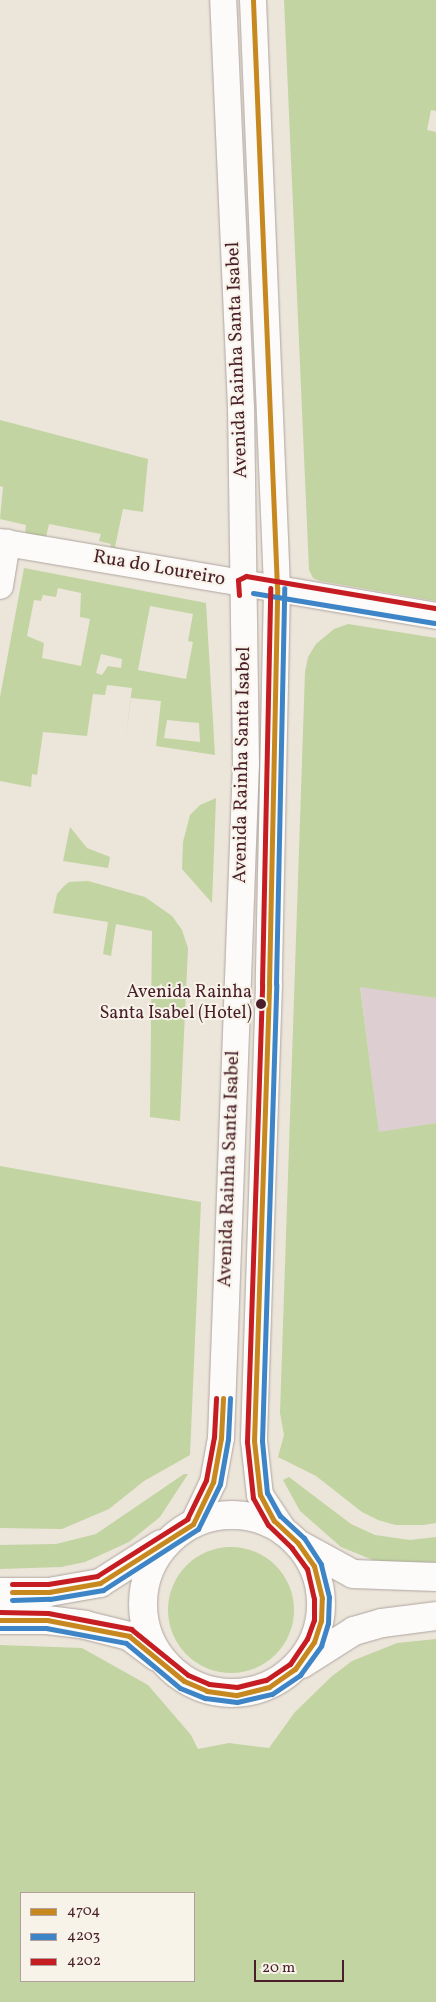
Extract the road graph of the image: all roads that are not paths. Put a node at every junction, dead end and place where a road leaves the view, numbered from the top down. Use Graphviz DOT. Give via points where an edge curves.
graph roads {
  1 [pos="223,0"];
  2 [pos="253,0"];
  3 [pos="4,542"];
  4 [pos="245,583"];
  5 [pos="0,586"];
  6 [pos="277,588"];
  7 [pos="436,616"];
  8 [pos="186,1527"];
  9 [pos="291,1538"];
  10 [pos="436,1577"];
  11 [pos="0,1592"];
  12 [pos="436,1616"];
  13 [pos="0,1620"];
  14 [pos="162,1661"];
  15 [pos="295,1669"];
  1 -- 4 [label="street, Avenida Rainha Santa Isabel" via="241,398"];
  2 -- 6 [label="street, Avenida Rainha Santa Isabel"];
  3 -- 4 [label="street, Rua do Loureiro"];
  3 -- 5 [label="street"];
  4 -- 6 [label="street, Rua do Loureiro"];
  4 -- 8 [label="street, Avenida Rainha Santa Isabel" via="246,764 222,1438 213,1482"];
  6 -- 7 [label="street, Rua do Loureiro"];
  6 -- 9 [label="street, Avenida Rainha Santa Isabel" via="269,984 254,1441 260,1495"];
  8 -- 9 [label="main road" via="209,1517 238,1514 268,1522"];
  8 -- 11 [label="main road" via="100,1583 49,1592"];
  8 -- 14 [label="main road" via="159,1551 146,1578 143,1596 147,1634"];
  9 -- 10 [label="main road" via="353,1574"];
  9 -- 15 [label="main road" via="314,1566 322,1598 321,1620 314,1642"];
  12 -- 15 [label="main road" via="382,1623 354,1631"];
  13 -- 14 [label="main road" via="47,1620 129,1636"];
  14 -- 15 [label="main road" via="184,1681 207,1691 238,1694 268,1687"];
}
